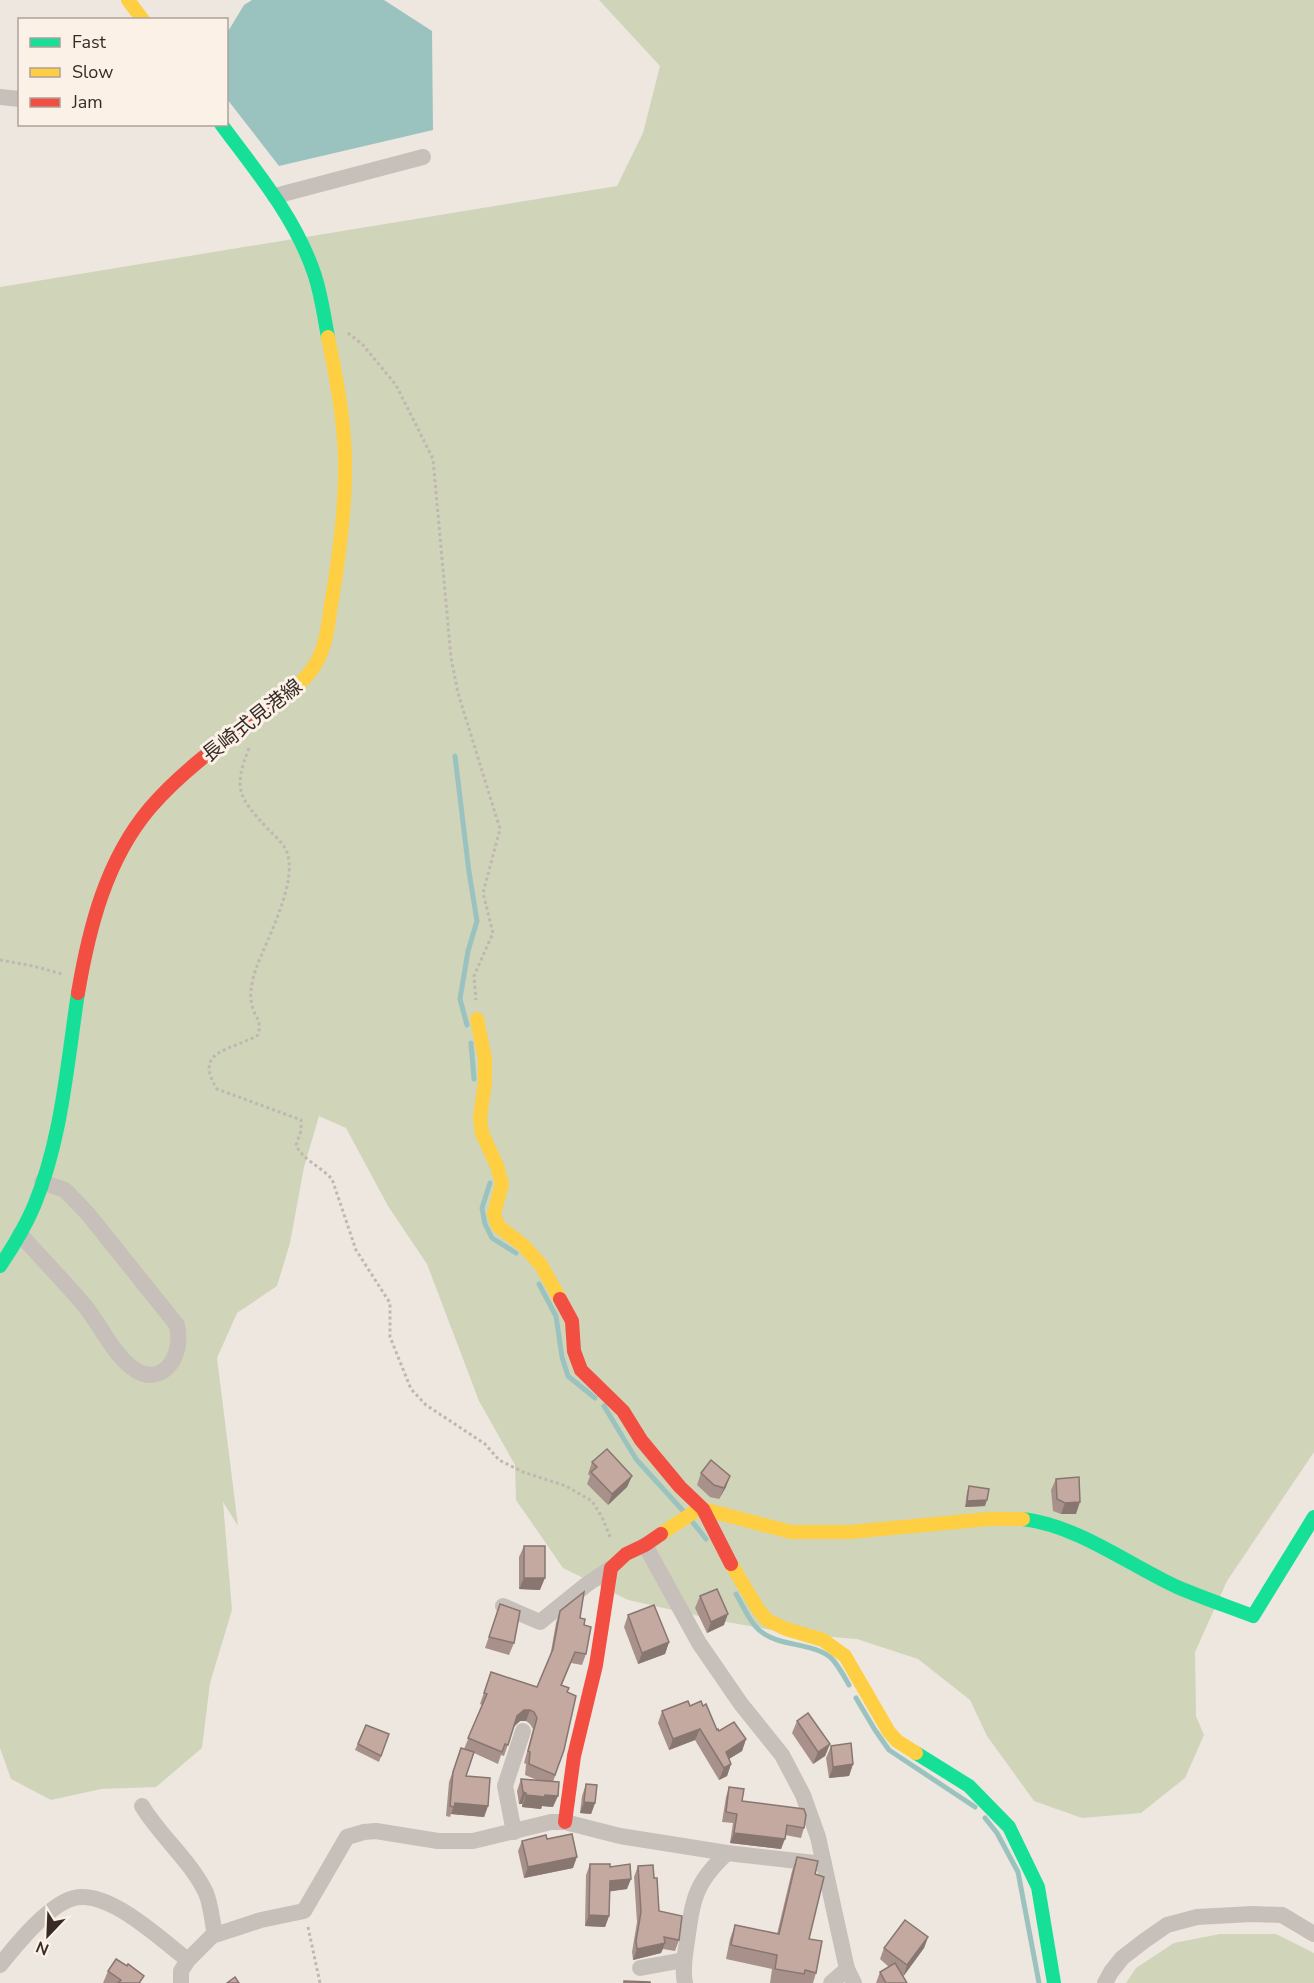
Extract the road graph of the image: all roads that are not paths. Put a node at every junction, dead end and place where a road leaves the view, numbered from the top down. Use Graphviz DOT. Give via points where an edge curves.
graph roads {
  1 [pos="129,0"];
  2 [pos="142,18"];
  3 [pos="0,97"];
  4 [pos="18,99"];
  5 [pos="222,126"];
  6 [pos="423,157"];
  7 [pos="274,196"];
  8 [pos="477,1019"];
  9 [pos="42,1182"];
  10 [pos="20,1234"];
  11 [pos="0,1266"];
  12 [pos="700,1509"];
  13 [pos="1314,1516"];
  14 [pos="645,1545"];
  15 [pos="616,1564"];
  16 [pos="503,1606"];
  17 [pos="523,1731"];
  18 [pos="142,1806"];
  19 [pos="565,1822"];
  20 [pos="514,1832"];
  21 [pos="727,1853"];
  22 [pos="824,1864"];
  23 [pos="215,1934"];
  24 [pos="1314,1934"];
  25 [pos="188,1960"];
  26 [pos="684,1960"];
  27 [pos="0,1965"];
  28 [pos="640,1968"];
  29 [pos="850,1976"];
  30 [pos="181,1983"];
  31 [pos="685,1983"];
  32 [pos="831,1983"];
  33 [pos="1054,1983"];
  34 [pos="1105,1983"];
  1 -- 2 [label="street"];
  3 -- 4 [label="street"];
  5 -- 7 [label="street, 長崎式見港線"];
  6 -- 7 [label="street"];
  7 -- 9 [label="street, 長崎式見港線" via="314,273 339,397 345,458 344,509 324,647 303,682 209,754 148,810 106,881 93,920 61,1106"];
  8 -- 12 [label="street" via="485,1059 482,1133 502,1184 494,1214 498,1226 523,1245 557,1291 572,1321 574,1351 581,1370 623,1411 647,1448"];
  9 -- 10 [label="street, 長崎式見港線"];
  9 -- 10 [label="street" via="65,1190 73,1198 177,1325 178,1347 167,1368 160,1374 137,1371"];
  10 -- 11 [label="street, 長崎式見港線"];
  12 -- 13 [label="street" via="791,1532 850,1532 989,1519 1045,1522 1176,1586 1253,1616"];
  12 -- 14 [label="street"];
  12 -- 33 [label="street" via="767,1620 823,1640 845,1656 897,1741 969,1786 1009,1827 1038,1887"];
  14 -- 15 [label="street"];
  14 -- 22 [label="street" via="699,1643 782,1755 803,1795"];
  15 -- 16 [label="street" via="540,1622"];
  15 -- 19 [label="street" via="574,1756"];
  17 -- 20 [label="street" via="505,1786"];
  18 -- 23 [label="street" via="207,1894"];
  19 -- 20 [label="street"];
  19 -- 21 [label="street" via="620,1836"];
  20 -- 23 [label="street" via="473,1840 438,1841 376,1831 347,1837 304,1911"];
  21 -- 22 [label="street"];
  21 -- 26 [label="street" via="708,1870 697,1890"];
  22 -- 29 [label="street"];
  23 -- 25 [label="street"];
  24 -- 34 [label="street" via="1282,1916 1197,1917 1167,1925 1144,1941 1122,1958"];
  25 -- 27 [label="street" via="121,1910 94,1898 74,1898 36,1924"];
  25 -- 30 [label="street" via="181,1971"];
  26 -- 28 [label="street"];
  26 -- 31 [label="street"];
  29 -- 32 [label="street"];
}
